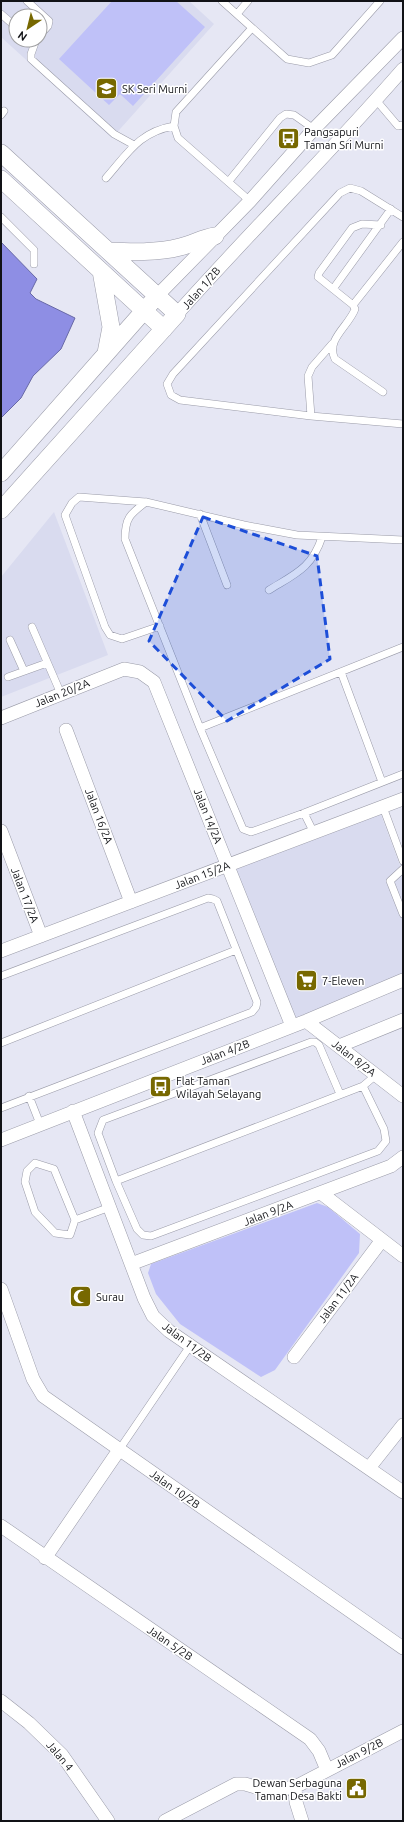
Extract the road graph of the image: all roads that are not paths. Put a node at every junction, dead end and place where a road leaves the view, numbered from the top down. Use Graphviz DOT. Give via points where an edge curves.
graph roads {
  1 [pos="27,1"];
  2 [pos="222,1"];
  3 [pos="248,1"];
  4 [pos="380,1"];
  5 [pos="35,8"];
  6 [pos="237,14"];
  7 [pos="252,28"];
  8 [pos="403,38"];
  9 [pos="33,48"];
  10 [pos="390,52"];
  11 [pos="403,62"];
  12 [pos="403,69"];
  13 [pos="376,100"];
  14 [pos="403,125"];
  15 [pos="174,126"];
  16 [pos="314,129"];
  17 [pos="134,145"];
  18 [pos="1,154"];
  19 [pos="1,178"];
  20 [pos="106,178"];
  21 [pos="228,181"];
  22 [pos="250,201"];
  23 [pos="391,209"];
  24 [pos="1,217"];
  25 [pos="403,217"];
  26 [pos="381,225"];
  27 [pos="216,236"];
  28 [pos="403,242"];
  29 [pos="108,251"];
  30 [pos="34,264"];
  31 [pos="101,271"];
  32 [pos="333,289"];
  33 [pos="158,296"];
  34 [pos="353,305"];
  35 [pos="144,310"];
  36 [pos="177,314"];
  37 [pos="164,329"];
  38 [pos="332,343"];
  39 [pos="106,353"];
  40 [pos="383,392"];
  41 [pos="311,416"];
  42 [pos="403,424"];
  43 [pos="1,473"];
  44 [pos="146,502"];
  45 [pos="1,510"];
  46 [pos="200,514"];
  47 [pos="322,537"];
  48 [pos="403,540"];
  49 [pos="227,585"];
  50 [pos="269,590"];
  51 [pos="32,626"];
  52 [pos="160,626"];
  53 [pos="10,640"];
  54 [pos="403,646"];
  55 [pos="47,663"];
  56 [pos="124,669"];
  57 [pos="24,671"];
  58 [pos="341,672"];
  59 [pos="8,677"];
  60 [pos="61,694"];
  61 [pos="1,718"];
  62 [pos="200,728"];
  63 [pos="66,730"];
  64 [pos="403,774"];
  65 [pos="382,782"];
  66 [pos="403,799"];
  67 [pos="383,807"];
  68 [pos="304,813"];
  69 [pos="1,831"];
  70 [pos="314,833"];
  71 [pos="403,861"];
  72 [pos="228,866"];
  73 [pos="403,868"];
  74 [pos="131,902"];
  75 [pos="403,914"];
  76 [pos="41,936"];
  77 [pos="236,950"];
  78 [pos="1,952"];
  79 [pos="1,976"];
  80 [pos="403,980"];
  81 [pos="403,1020"];
  82 [pos="306,1021"];
  83 [pos="292,1026"];
  84 [pos="1,1043"];
  85 [pos="339,1046"];
  86 [pos="376,1075"];
  87 [pos="363,1086"];
  88 [pos="340,1094"];
  89 [pos="28,1096"];
  90 [pos="403,1096"];
  91 [pos="1,1108"];
  92 [pos="73,1111"];
  93 [pos="40,1124"];
  94 [pos="1,1140"];
  95 [pos="403,1157"];
  96 [pos="116,1181"];
  97 [pos="321,1193"];
  98 [pos="110,1207"];
  99 [pos="75,1220"];
  100 [pos="382,1240"];
  101 [pos="403,1256"];
  102 [pos="131,1264"];
  103 [pos="1,1288"];
  104 [pos="190,1346"];
  105 [pos="294,1357"];
  106 [pos="403,1425"];
  107 [pos="119,1450"];
  108 [pos="369,1468"];
  109 [pos="403,1492"];
  110 [pos="1,1526"];
  111 [pos="45,1558"];
  112 [pos="403,1648"];
  113 [pos="1,1701"];
  114 [pos="403,1731"];
  115 [pos="326,1770"];
  116 [pos="295,1787"];
  117 [pos="108,1821"];
  118 [pos="165,1821"];
  119 [pos="302,1821"];
  1 -- 5 [label="lane"];
  2 -- 6 [label="lane"];
  3 -- 6 [label="lane"];
  4 -- 7 [label="lane" via="332,55 309,63 287,59"];
  6 -- 7 [label="lane"];
  7 -- 15 [label="lane" via="176,112"];
  8 -- 10 [label="street"];
  9 -- 17 [label="lane" via="31,59 114,134"];
  10 -- 11 [label="street"];
  10 -- 16 [label="street"];
  12 -- 13 [label="street, Jalan 1/2B"];
  13 -- 14 [label="lane" via="398,126"];
  13 -- 36 [label="street, Jalan 1/2B"];
  15 -- 17 [label="lane" via="151,132"];
  15 -- 21 [label="lane" via="178,138"];
  16 -- 21 [label="lane" via="294,115 286,114"];
  16 -- 22 [label="street"];
  17 -- 20 [label="lane"];
  18 -- 29 [label="street"];
  19 -- 31 [label="street"];
  21 -- 22 [label="lane"];
  22 -- 27 [label="street"];
  23 -- 25 [label="lane"];
  23 -- 26 [label="lane"];
  23 -- 41 [label="lane" via="361,190 350,188 340,193 173,374 167,384 171,395 180,400"];
  24 -- 30 [label="lane" via="34,250"];
  26 -- 32 [label="lane"];
  26 -- 32 [label="lane" via="362,224 352,228 319,273 320,279"];
  27 -- 29 [label="street" via="180,247 139,252"];
  27 -- 33 [label="street"];
  28 -- 34 [label="lane"];
  29 -- 33 [label="street"];
  31 -- 35 [label="street"];
  31 -- 39 [label="street" via="111,327"];
  32 -- 34 [label="lane"];
  33 -- 35 [label="street"];
  33 -- 36 [label="street"];
  34 -- 38 [label="lane" via="353,314"];
  35 -- 37 [label="street"];
  35 -- 39 [label="street"];
  36 -- 37 [label="street, Jalan 1/2B"];
  37 -- 45 [label="street, Jalan 1/2B"];
  38 -- 40 [label="lane" via="331,352 335,359"];
  38 -- 41 [label="lane" via="312,367 308,376"];
  39 -- 43 [label="street"];
  41 -- 42 [label="lane"];
  44 -- 46 [label="lane"];
  44 -- 52 [label="lane" via="131,513 125,526 125,539"];
  44 -- 52 [label="lane" via="79,497 65,515 104,627 110,635 122,639"];
  46 -- 47 [label="lane" via="297,535"];
  46 -- 49 [label="lane"];
  47 -- 48 [label="lane"];
  47 -- 50 [label="lane" via="311,560 301,570"];
  51 -- 55 [label="lane"];
  52 -- 62 [label="lane"];
  53 -- 57 [label="lane"];
  54 -- 58 [label="lane"];
  55 -- 57 [label="lane"];
  55 -- 60 [label="lane"];
  56 -- 60 [label="street, Jalan 20/2A"];
  56 -- 72 [label="street, Jalan 14/2A" via="140,672 154,682"];
  57 -- 59 [label="lane"];
  58 -- 62 [label="lane"];
  58 -- 65 [label="lane"];
  60 -- 61 [label="street, Jalan 20/2A"];
  62 -- 68 [label="lane" via="246,832"];
  63 -- 74 [label="street, Jalan 16/2A"];
  64 -- 65 [label="lane"];
  65 -- 68 [label="lane"];
  66 -- 67 [label="street, Jalan 15/2A"];
  67 -- 70 [label="street, Jalan 15/2A"];
  67 -- 71 [label="lane"];
  68 -- 70 [label="lane"];
  69 -- 76 [label="street, Jalan 17/2A"];
  70 -- 72 [label="street, Jalan 15/2A"];
  72 -- 74 [label="street, Jalan 15/2A"];
  72 -- 83 [label="street, Jalan 14/2A"];
  73 -- 75 [label="lane" via="390,881"];
  74 -- 76 [label="street, Jalan 15/2A"];
  76 -- 78 [label="street, Jalan 15/2A"];
  77 -- 79 [label="lane" via="217,901 208,898"];
  77 -- 84 [label="lane"];
  77 -- 89 [label="lane" via="256,1002 256,1008 252,1012"];
  80 -- 82 [label="street, Jalan 4/2B"];
  81 -- 85 [label="street"];
  82 -- 83 [label="street, Jalan 4/2B"];
  82 -- 85 [label="street, Jalan 8/2A"];
  83 -- 92 [label="street, Jalan 4/2B"];
  85 -- 86 [label="street, Jalan 8/2A"];
  86 -- 87 [label="lane"];
  86 -- 90 [label="street, Jalan 8/2A"];
  87 -- 88 [label="lane"];
  87 -- 96 [label="lane" via="384,1129 386,1141 378,1150 151,1236 143,1235 137,1229"];
  88 -- 96 [label="lane"];
  88 -- 96 [label="lane" via="318,1045 311,1042 118,1114 103,1120 98,1133"];
  89 -- 91 [label="lane"];
  89 -- 93 [label="lane"];
  92 -- 93 [label="street, Jalan 4/2B"];
  92 -- 98 [label="street, Jalan 11/2B"];
  93 -- 94 [label="street, Jalan 4/2B"];
  95 -- 97 [label="street, Jalan 9/2A" via="391,1166"];
  97 -- 100 [label="street"];
  97 -- 102 [label="street, Jalan 9/2A"];
  98 -- 99 [label="lane"];
  98 -- 102 [label="street, Jalan 11/2B"];
  99 -- 99 [label="lane" via="70,1235 55,1232 35,1212 25,1182 27,1171 34,1163 54,1169"];
  100 -- 101 [label="street"];
  100 -- 105 [label="street, Jalan 11/2A"];
  102 -- 104 [label="street, Jalan 11/2B" via="153,1316"];
  103 -- 107 [label="street, Jalan 10/2B" via="33,1379 43,1396"];
  104 -- 107 [label="lane"];
  104 -- 108 [label="street, Jalan 11/2B"];
  106 -- 108 [label="street"];
  107 -- 111 [label="street"];
  107 -- 112 [label="street, Jalan 10/2B"];
  108 -- 109 [label="street, Jalan 11/2B"];
  110 -- 111 [label="street, Jalan 5/2B"];
  111 -- 115 [label="street, Jalan 5/2B" via="310,1739 319,1751"];
  113 -- 117 [label="street, Jalan 4" via="29,1723 62,1755"];
  114 -- 115 [label="street, Jalan 9/2B"];
  115 -- 116 [label="street, Jalan 9/2B"];
  116 -- 118 [label="street" via="274,1790 236,1784"];
  116 -- 119 [label="street" via="296,1802"];
}
